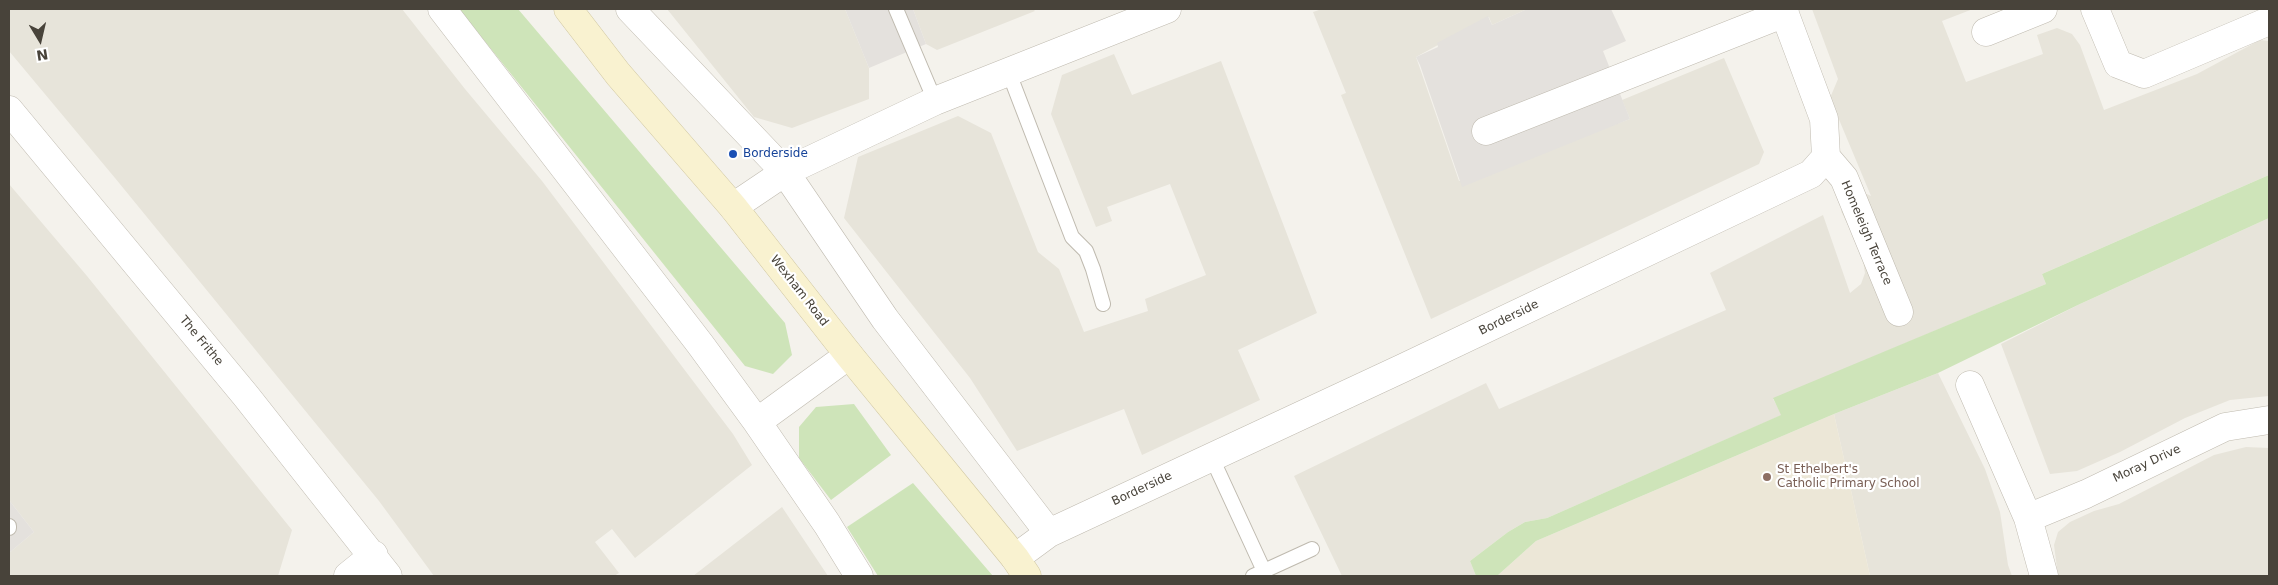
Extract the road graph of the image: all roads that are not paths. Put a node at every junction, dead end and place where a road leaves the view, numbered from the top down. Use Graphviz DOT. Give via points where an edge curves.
graph roads {
  1 [pos="442,9"];
  2 [pos="568,9"];
  3 [pos="630,9"];
  4 [pos="896,9"];
  5 [pos="1167,9"];
  6 [pos="2043,9"];
  7 [pos="2095,9"];
  8 [pos="1784,11"];
  9 [pos="2269,21"];
  10 [pos="1986,32"];
  11 [pos="1009,73"];
  12 [pos="935,101"];
  13 [pos="9,110"];
  14 [pos="1486,131"];
  15 [pos="1826,157"];
  16 [pos="785,172"];
  17 [pos="733,208"];
  18 [pos="1103,304"];
  19 [pos="1899,312"];
  20 [pos="849,355"];
  21 [pos="1970,385"];
  22 [pos="2269,420"];
  23 [pos="757,422"];
  24 [pos="1211,456"];
  25 [pos="2028,518"];
  26 [pos="1049,533"];
  27 [pos="1312,549"];
  28 [pos="381,566"];
  29 [pos="1021,567"];
  30 [pos="1259,574"];
  31 [pos="348,576"];
  32 [pos="859,576"];
  33 [pos="2044,576"];
  1 -- 23 [label="street"];
  2 -- 17 [label="street, Wexham Road" via="618,74"];
  3 -- 16 [label="street"];
  4 -- 12 [label="lane"];
  5 -- 11 [label="street"];
  6 -- 10 [label="street"];
  7 -- 9 [label="street" via="2118,64 2144,74"];
  8 -- 14 [label="street"];
  8 -- 15 [label="street" via="1824,119"];
  11 -- 12 [label="street"];
  11 -- 18 [label="lane" via="1072,237 1086,251"];
  12 -- 16 [label="street"];
  13 -- 28 [label="street, The Frithe" via="240,389"];
  15 -- 19 [label="street, Homeleigh Terrace" via="1844,178"];
  15 -- 24 [label="street, Borderside" via="1811,174"];
  16 -- 17 [label="street"];
  16 -- 26 [label="street" via="885,319"];
  17 -- 20 [label="street, Wexham Road"];
  20 -- 23 [label="street"];
  20 -- 29 [label="street, Wexham Road"];
  21 -- 25 [label="street"];
  22 -- 25 [label="street, Moray Drive" via="2225,427 2086,494"];
  23 -- 32 [label="street"];
  24 -- 26 [label="street, Borderside"];
  24 -- 30 [label="lane"];
  25 -- 33 [label="street"];
  26 -- 29 [label="street, Borderside"];
  27 -- 30 [label="lane"];
  28 -- 31 [label="street"];
}
